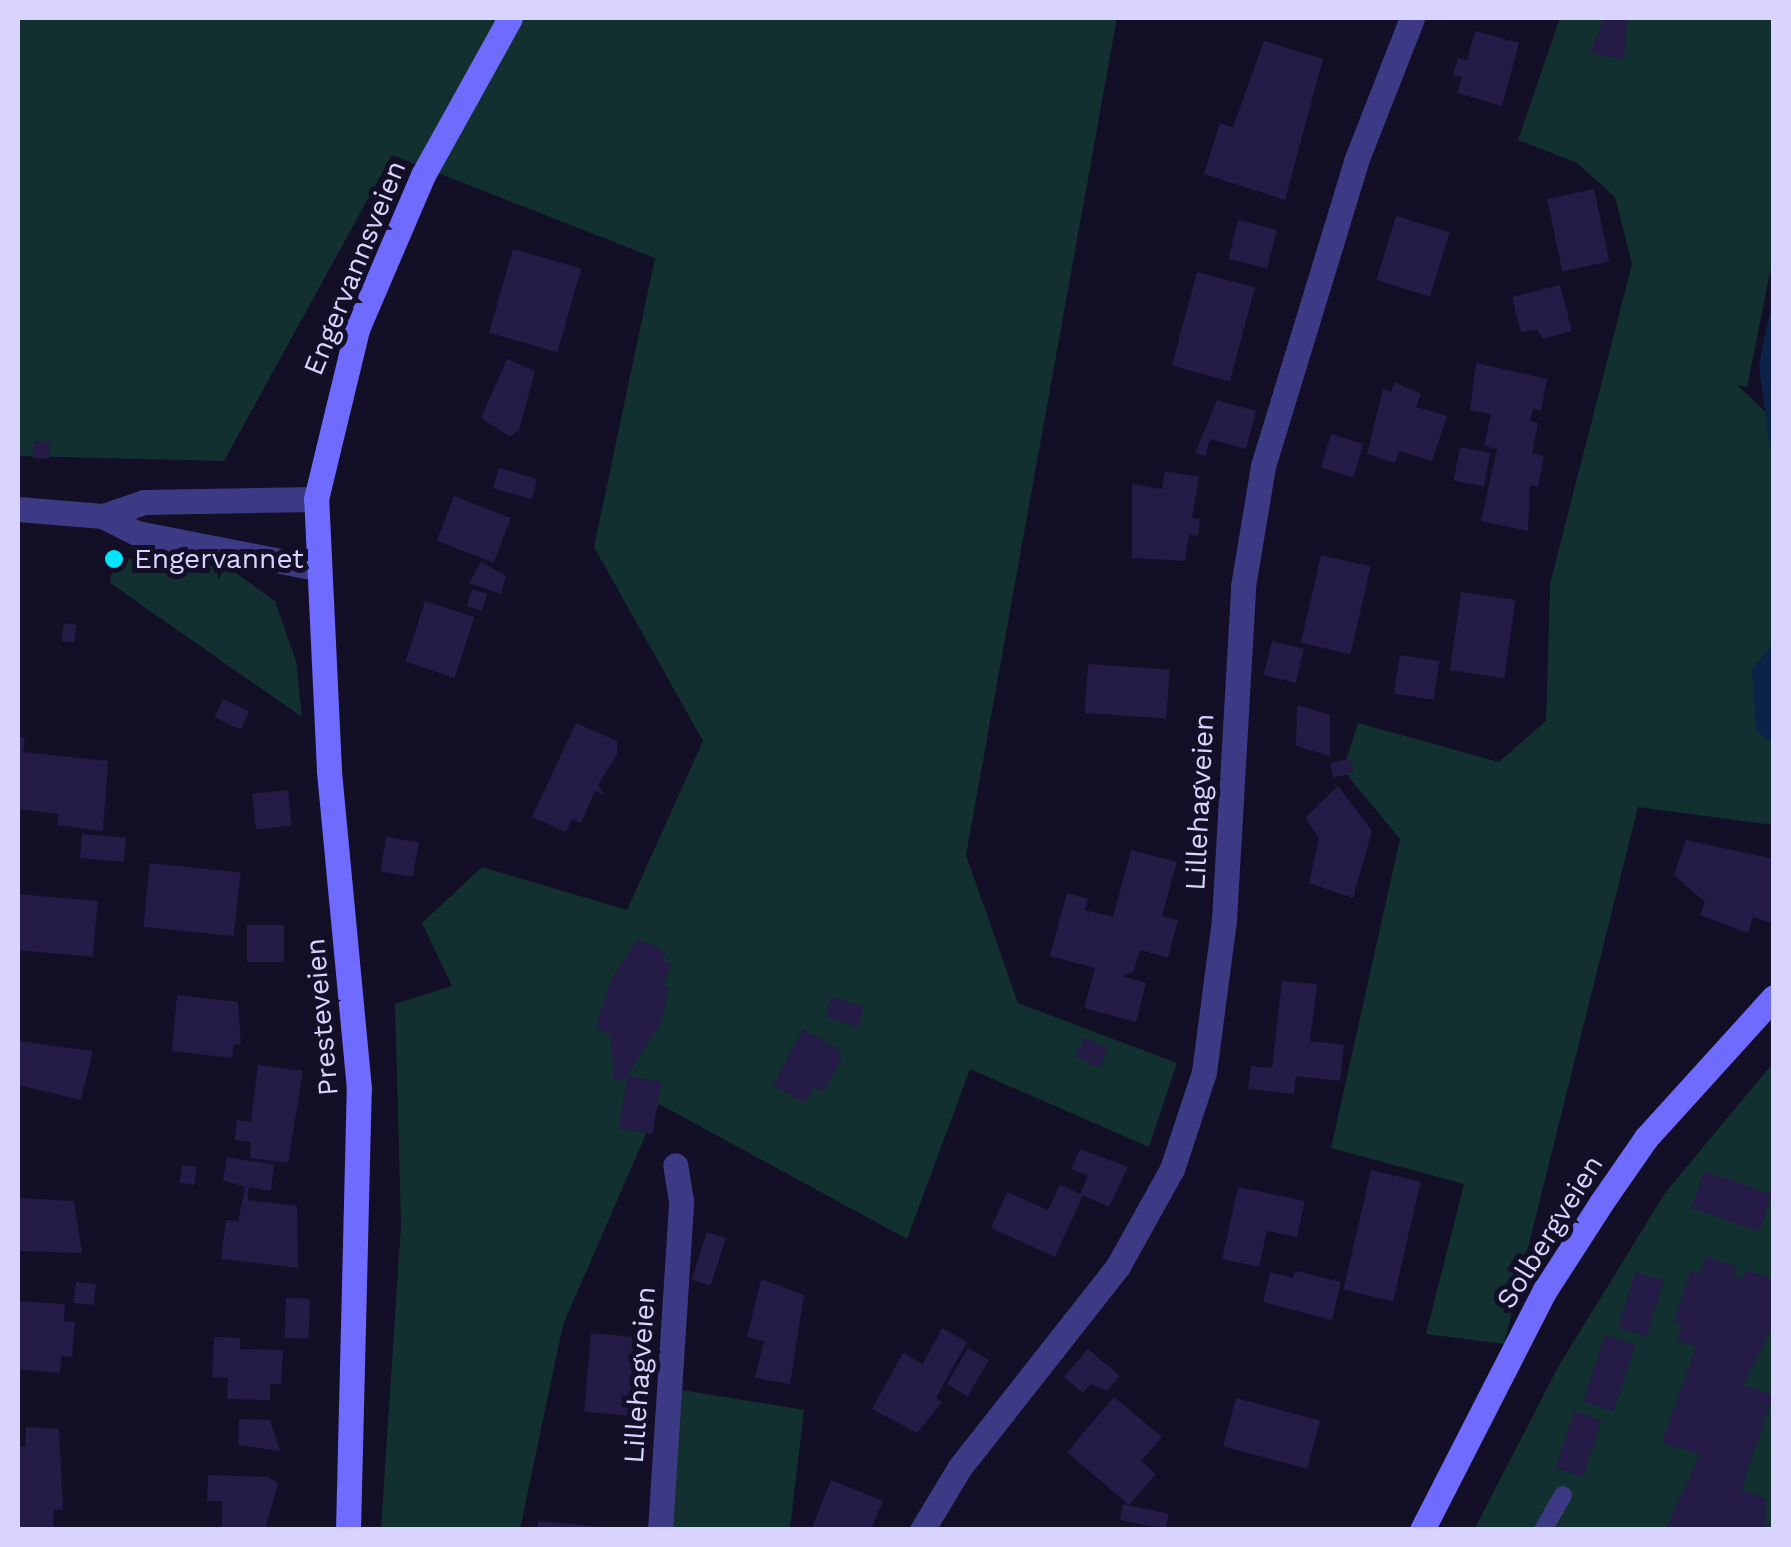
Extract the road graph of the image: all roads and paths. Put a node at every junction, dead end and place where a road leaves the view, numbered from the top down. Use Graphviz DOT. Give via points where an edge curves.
graph roads {
  1 [pos="510,18"];
  2 [pos="1412,18"];
  3 [pos="316,500"];
  4 [pos="18,509"];
  5 [pos="103,516"];
  6 [pos="314,568"];
  7 [pos="1774,996"];
  8 [pos="675,1165"];
  9 [pos="1563,1494"];
  10 [pos="348,1530"];
  11 [pos="660,1530"];
  12 [pos="922,1530"];
  13 [pos="1422,1530"];
  14 [pos="1543,1530"];
  1 -- 3 [label="main road, Engervannsveien" via="423,176 356,328"];
  2 -- 12 [label="street, Lillehagveien" via="1356,161 1263,466 1243,586 1224,920 1204,1072 1172,1168 1118,1266 960,1467"];
  3 -- 5 [label="street" via="144,502"];
  3 -- 6 [label="main road, Presteveien"];
  4 -- 5 [label="street"];
  5 -- 6 [label="street" via="137,533"];
  6 -- 10 [label="main road, Presteveien" via="360,1089"];
  7 -- 13 [label="main road, Solbergveien" via="1646,1138 1601,1203 1545,1290"];
  8 -- 11 [label="street, Lillehagveien" via="682,1201"];
  9 -- 14 [label="lane"];
}
